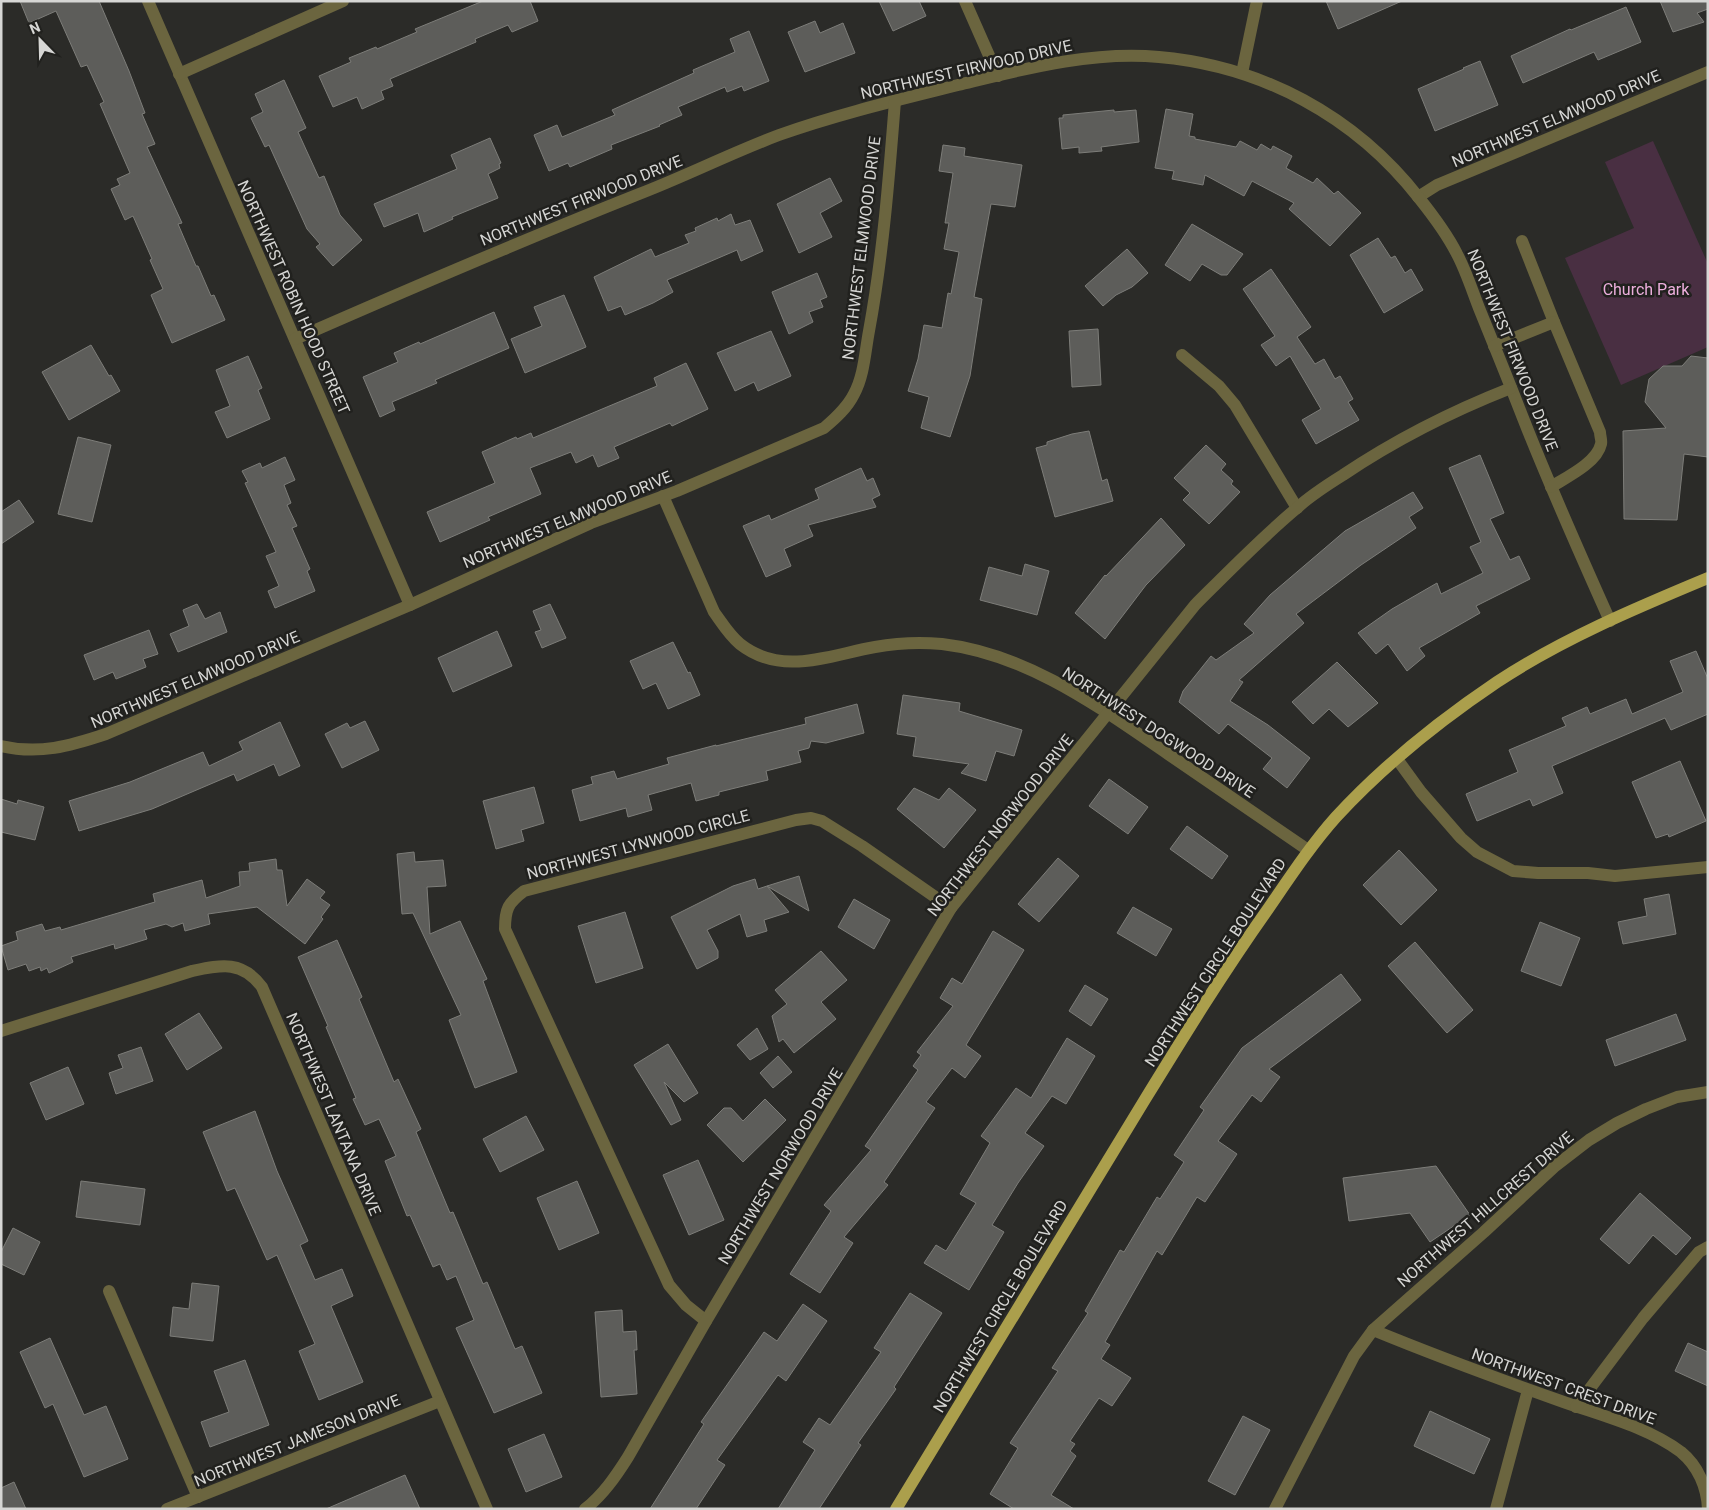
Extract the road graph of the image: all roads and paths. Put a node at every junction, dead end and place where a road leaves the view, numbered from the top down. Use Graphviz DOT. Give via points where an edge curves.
graph roads {
  1 [pos="148,1"];
  2 [pos="344,1"];
  3 [pos="965,1"];
  4 [pos="1257,1"];
  5 [pos="1708,72"];
  6 [pos="1242,73"];
  7 [pos="179,74"];
  8 [pos="998,76"];
  9 [pos="895,101"];
  10 [pos="1418,197"];
  11 [pos="1522,241"];
  12 [pos="1554,322"];
  13 [pos="295,338"];
  14 [pos="1494,346"];
  15 [pos="1182,355"];
  16 [pos="1511,388"];
  17 [pos="1550,487"];
  18 [pos="663,496"];
  19 [pos="1297,508"];
  20 [pos="1708,578"];
  21 [pos="410,605"];
  22 [pos="1610,621"];
  23 [pos="1108,714"];
  24 [pos="1,746"];
  25 [pos="1397,759"];
  26 [pos="1308,850"];
  27 [pos="1708,867"];
  28 [pos="952,908"];
  29 [pos="1,1030"];
  30 [pos="1708,1092"];
  31 [pos="1708,1247"];
  32 [pos="108,1291"];
  33 [pos="706,1321"];
  34 [pos="1373,1330"];
  35 [pos="1528,1390"];
  36 [pos="440,1401"];
  37 [pos="1576,1407"];
  38 [pos="198,1497"];
  39 [pos="167,1509"];
  40 [pos="487,1509"];
  41 [pos="584,1509"];
  42 [pos="896,1509"];
  43 [pos="1275,1509"];
  44 [pos="1496,1509"];
  45 [pos="1708,1509"];
  1 -- 7 [label="street, NORTHWEST ROBIN HOOD STREET"];
  2 -- 7 [label="street"];
  3 -- 8 [label="street"];
  4 -- 6 [label="street"];
  5 -- 10 [label="street, NORTHWEST ELMWOOD DRIVE" via="1437,185"];
  6 -- 8 [label="street, NORTHWEST FIRWOOD DRIVE" via="1201,62 1104,56"];
  6 -- 10 [label="street, NORTHWEST FIRWOOD DRIVE" via="1281,87 1318,107 1358,135"];
  7 -- 13 [label="street, NORTHWEST ROBIN HOOD STREET"];
  8 -- 9 [label="street, NORTHWEST FIRWOOD DRIVE"];
  9 -- 13 [label="street, NORTHWEST FIRWOOD DRIVE" via="780,135"];
  9 -- 18 [label="street, NORTHWEST ELMWOOD DRIVE" via="873,303 855,393 842,412 824,428"];
  10 -- 14 [label="street, NORTHWEST FIRWOOD DRIVE" via="1456,252"];
  11 -- 12 [label="street"];
  12 -- 14 [label="street"];
  12 -- 17 [label="street" via="1600,432 1601,444 1594,458"];
  13 -- 21 [label="street, NORTHWEST ROBIN HOOD STREET"];
  14 -- 16 [label="street, NORTHWEST FIRWOOD DRIVE"];
  15 -- 19 [label="street" via="1219,386 1235,405"];
  16 -- 17 [label="street, NORTHWEST FIRWOOD DRIVE"];
  16 -- 19 [label="street, NORTHWEST NORWOOD DRIVE" via="1420,427 1374,454"];
  17 -- 22 [label="street, NORTHWEST FIRWOOD DRIVE"];
  18 -- 21 [label="street, NORTHWEST ELMWOOD DRIVE" via="591,523"];
  18 -- 23 [label="street, NORTHWEST DOGWOOD DRIVE" via="714,612 740,644 762,656 788,662 813,661 877,646 943,644 986,652 1026,666"];
  19 -- 23 [label="street, NORTHWEST NORWOOD DRIVE" via="1195,605"];
  20 -- 22 [label="main road, NORTHWEST CIRCLE BOULEVARD"];
  21 -- 24 [label="street, NORTHWEST ELMWOOD DRIVE" via="72,746 40,750"];
  22 -- 25 [label="main road, NORTHWEST CIRCLE BOULEVARD" via="1499,681"];
  23 -- 26 [label="street, NORTHWEST DOGWOOD DRIVE"];
  23 -- 28 [label="street, NORTHWEST NORWOOD DRIVE"];
  25 -- 26 [label="main road, NORTHWEST CIRCLE BOULEVARD"];
  25 -- 27 [label="street" via="1461,838 1477,852 1513,871 1615,876"];
  26 -- 42 [label="main road, NORTHWEST CIRCLE BOULEVARD" via="1182,1039"];
  28 -- 33 [label="street, NORTHWEST NORWOOD DRIVE"];
  28 -- 33 [label="street, NORTHWEST LYNWOOD CIRCLE" via="862,846 822,821 811,818 524,890 512,900 505,913 505,928 552,1034 669,1285 686,1306"];
  29 -- 36 [label="street, NORTHWEST LANTANA DRIVE" via="192,971 230,966 255,978 262,987"];
  30 -- 34 [label="street, NORTHWEST HILLCREST DRIVE" via="1677,1097 1646,1109 1589,1140 1554,1167"];
  31 -- 37 [label="street" via="1699,1252 1643,1318"];
  32 -- 38 [label="street"];
  33 -- 41 [label="street, NORTHWEST NORWOOD DRIVE" via="618,1472 596,1500"];
  34 -- 35 [label="street, NORTHWEST CREST DRIVE"];
  34 -- 43 [label="street, NORTHWEST HILLCREST DRIVE" via="1354,1356"];
  35 -- 37 [label="street, NORTHWEST CREST DRIVE"];
  35 -- 44 [label="street"];
  36 -- 38 [label="street, NORTHWEST JAMESON DRIVE"];
  36 -- 40 [label="street, NORTHWEST LANTANA DRIVE"];
  37 -- 45 [label="street, NORTHWEST CREST DRIVE" via="1663,1440 1682,1454 1703,1482"];
  38 -- 39 [label="street, NORTHWEST JAMESON DRIVE"];
}
